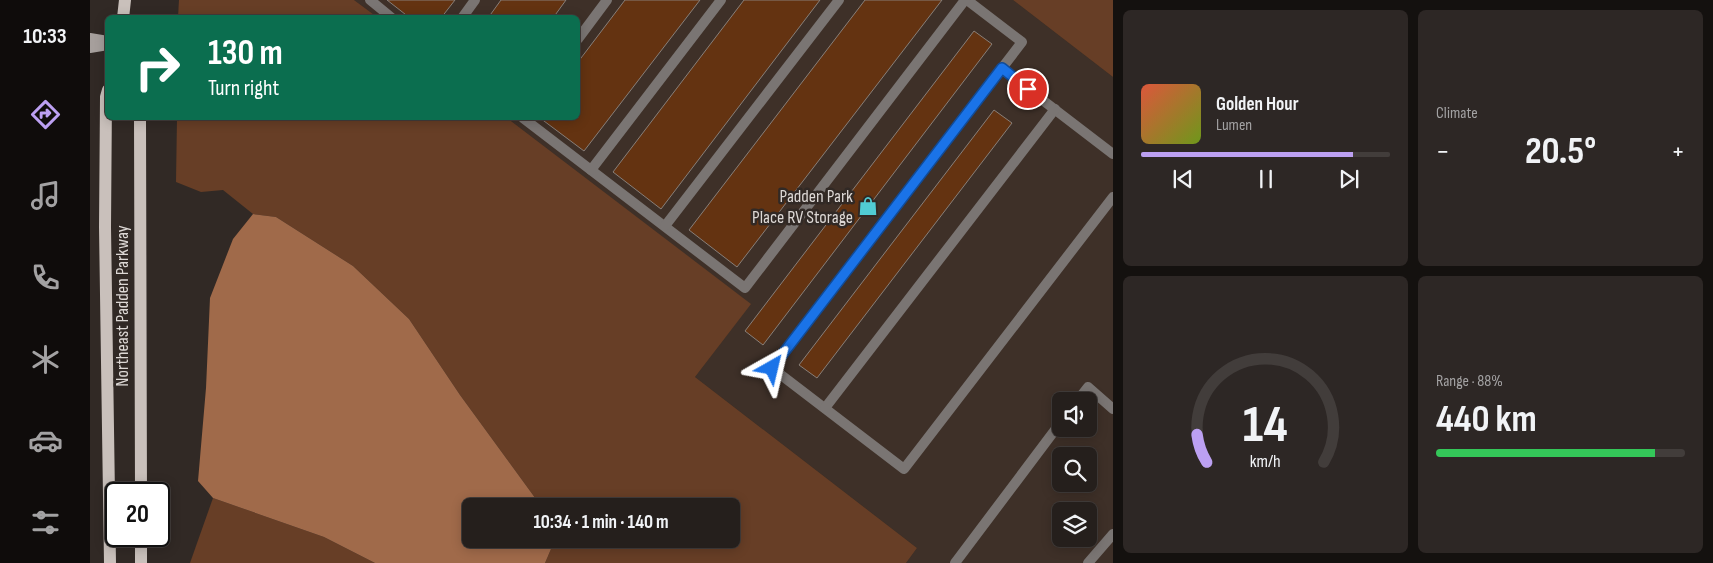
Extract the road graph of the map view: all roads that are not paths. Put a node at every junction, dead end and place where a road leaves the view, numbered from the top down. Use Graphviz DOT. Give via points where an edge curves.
graph roads {
  1 [pos="125,0"];
  2 [pos="475,0"];
  3 [pos="607,0"];
  4 [pos="721,0"];
  5 [pos="838,0"];
  6 [pos="966,0"];
  7 [pos="375,2"];
  8 [pos="123,15"];
  9 [pos="389,15"];
  10 [pos="464,15"];
  11 [pos="580,36"];
  12 [pos="90,38"];
  13 [pos="105,40"];
  14 [pos="105,46"];
  15 [pos="90,48"];
  16 [pos="1002,68"];
  17 [pos="1055,109"];
  18 [pos="106,120"];
  19 [pos="140,120"];
  20 [pos="526,120"];
  21 [pos="1113,154"];
  22 [pos="591,170"];
  23 [pos="1113,197"];
  24 [pos="665,226"];
  25 [pos="1084,392"];
  26 [pos="1094,392"];
  27 [pos="1097,395"];
  28 [pos="826,408"];
  29 [pos="1113,409"];
  30 [pos="1052,434"];
  31 [pos="141,482"];
  32 [pos="1113,534"];
  33 [pos="141,547"];
  34 [pos="110,563"];
  35 [pos="142,563"];
  36 [pos="955,563"];
  37 [pos="1088,563"];
  1 -- 8 [label="main road"];
  2 -- 10 [label="lane"];
  3 -- 11 [label="lane"];
  4 -- 22 [label="lane"];
  5 -- 24 [label="lane"];
  6 -- 16 [label="lane" via="1022,42"];
  6 -- 24 [label="lane" via="745,288"];
  7 -- 9 [label="lane"];
  12 -- 13 [label="street"];
  14 -- 15 [label="street"];
  16 -- 17 [label="lane"];
  16 -- 28 [label="lane" via="772,368"];
  17 -- 21 [label="lane"];
  17 -- 28 [label="lane"];
  18 -- 34 [label="main road, Northeast Padden Parkway"];
  19 -- 31 [label="main road, Northeast Padden Parkway"];
  20 -- 22 [label="lane"];
  22 -- 24 [label="lane"];
  23 -- 28 [label="lane" via="904,469"];
  25 -- 26 [label="lane" via="1088,387"];
  27 -- 29 [label="lane"];
  30 -- 36 [label="lane"];
  32 -- 37 [label="lane"];
  33 -- 35 [label="main road"];
}
